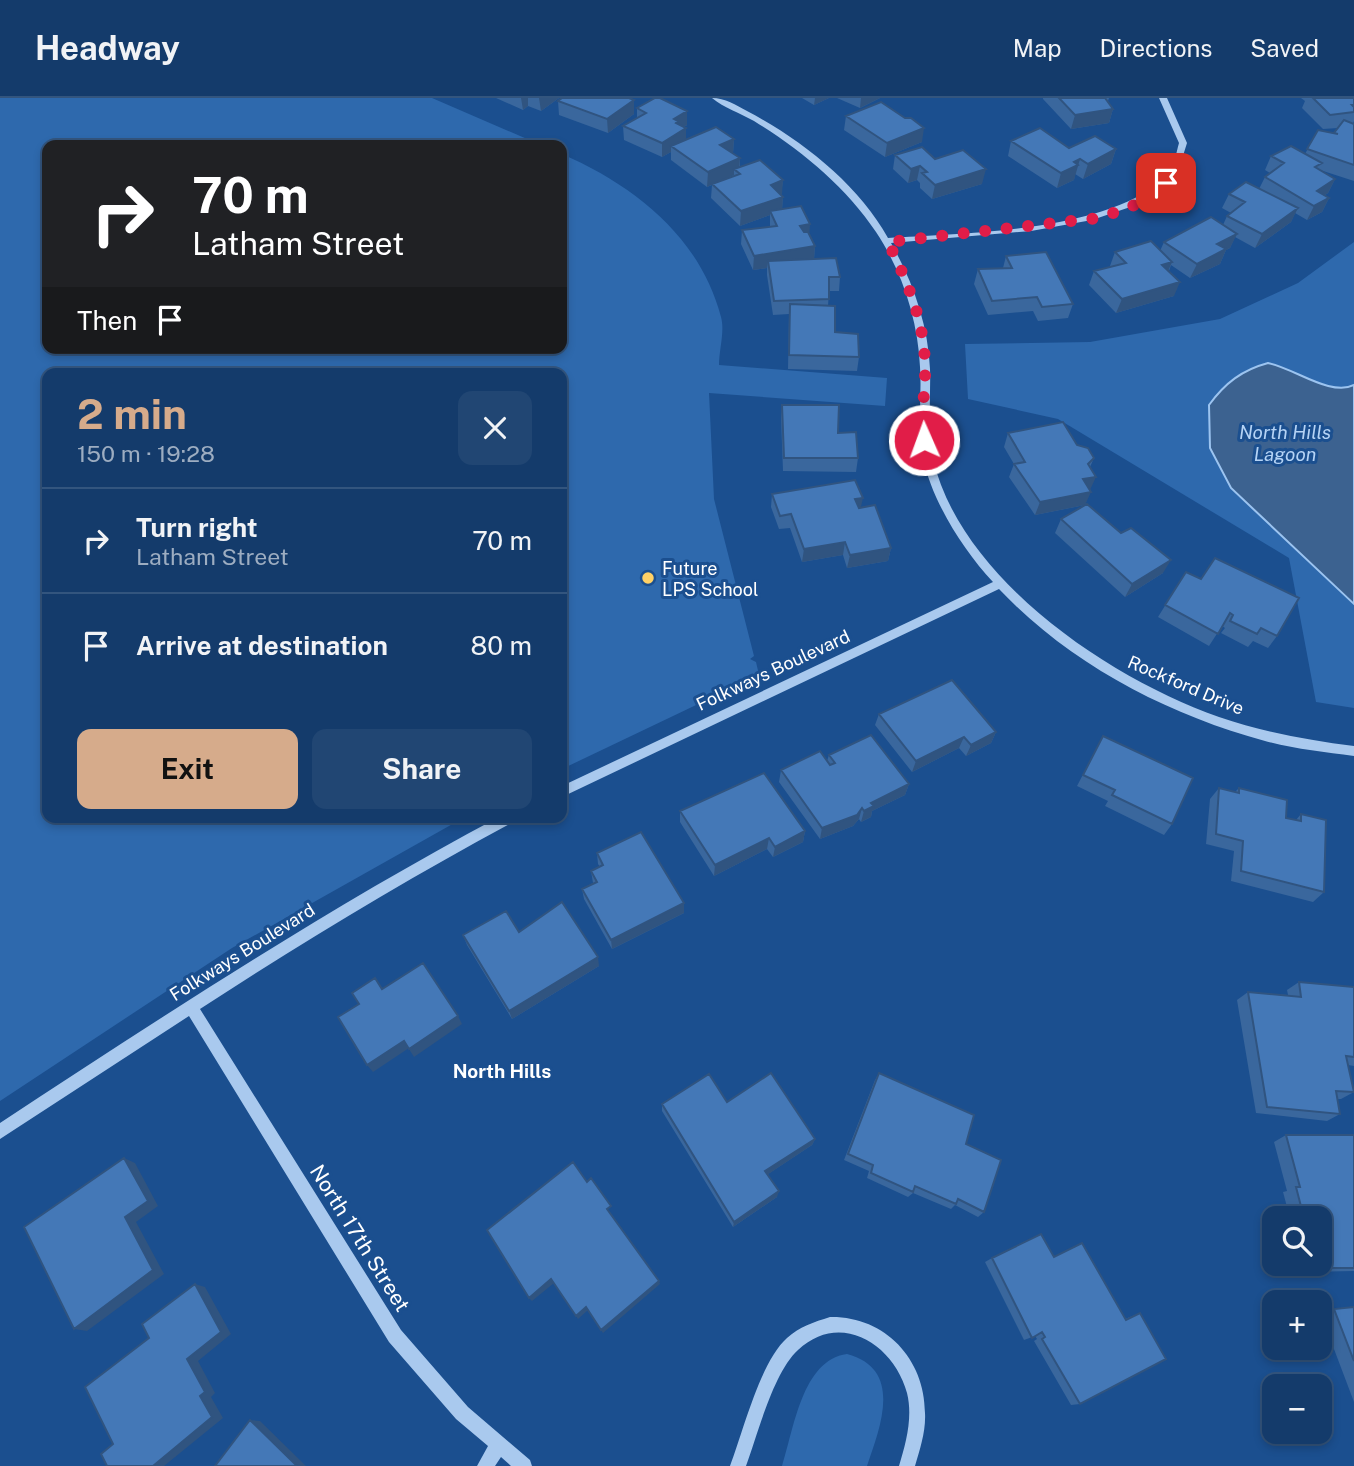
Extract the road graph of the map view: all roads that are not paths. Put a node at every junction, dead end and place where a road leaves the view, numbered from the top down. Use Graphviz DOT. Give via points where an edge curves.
graph roads {
  1 [pos="716,98"];
  2 [pos="1163,98"];
  3 [pos="888,242"];
  4 [pos="1001,583"];
  5 [pos="1354,751"];
  6 [pos="567,790"];
  7 [pos="500,823"];
  8 [pos="191,1007"];
  9 [pos="0,1132"];
  10 [pos="498,1446"];
  11 [pos="485,1466"];
  12 [pos="524,1466"];
  13 [pos="738,1466"];
  14 [pos="907,1466"];
  1 -- 3 [label="street, Rockford Drive" via="755,119 824,168 859,202"];
  2 -- 3 [label="street" via="1183,136 1179,165 1157,192 1131,207 1072,223"];
  3 -- 4 [label="street, Rockford Drive" via="920,321 925,362 922,425 933,475 953,519"];
  4 -- 5 [label="street, Rockford Drive" via="1035,617 1125,680 1178,705 1265,736"];
  4 -- 6 [label="street, Folkways Boulevard"];
  7 -- 8 [label="street, Folkways Boulevard" via="369,895"];
  8 -- 9 [label="street, Folkways Boulevard"];
  8 -- 10 [label="street, North 17th Street" via="395,1336 462,1413"];
  10 -- 11 [label="street"];
  10 -- 12 [label="street, North 17th Street"];
  13 -- 14 [label="street" via="789,1346 811,1328 836,1322 864,1328 886,1341 908,1367 916,1396 916,1435"];
}
